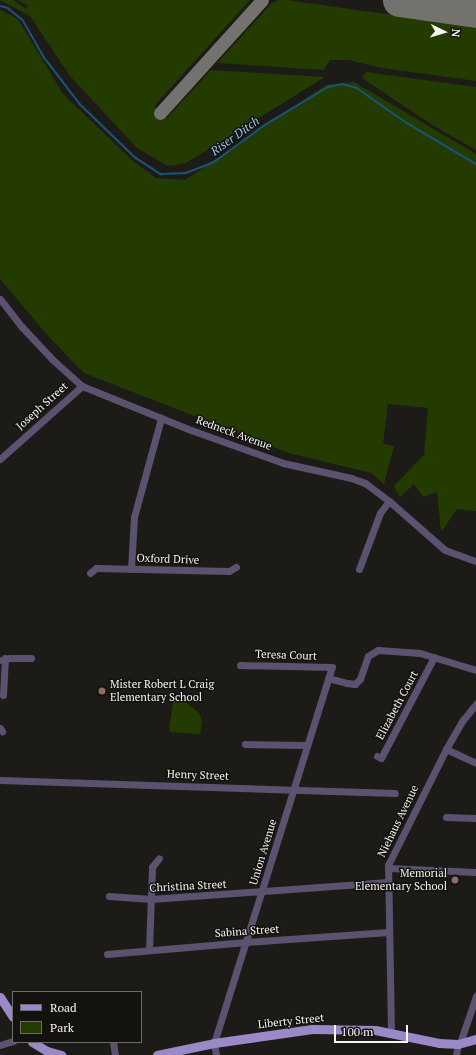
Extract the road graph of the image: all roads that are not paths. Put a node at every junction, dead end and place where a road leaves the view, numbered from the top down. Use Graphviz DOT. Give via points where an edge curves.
graph roads {
  1 [pos="0,299"];
  2 [pos="82,386"];
  3 [pos="161,418"];
  4 [pos="0,459"];
  5 [pos="389,501"];
  6 [pos="476,561"];
  7 [pos="236,567"];
  8 [pos="131,569"];
  9 [pos="360,569"];
  10 [pos="90,573"];
  11 [pos="434,657"];
  12 [pos="31,658"];
  13 [pos="2,660"];
  14 [pos="240,665"];
  15 [pos="332,667"];
  16 [pos="476,670"];
  17 [pos="328,678"];
  18 [pos="3,695"];
  19 [pos="476,704"];
  20 [pos="245,744"];
  21 [pos="307,745"];
  22 [pos="446,749"];
  23 [pos="377,756"];
  24 [pos="476,763"];
  25 [pos="0,780"];
  26 [pos="293,791"];
  27 [pos="395,793"];
  28 [pos="446,817"];
  29 [pos="476,818"];
  30 [pos="159,858"];
  31 [pos="388,868"];
  32 [pos="476,872"];
  33 [pos="388,882"];
  34 [pos="262,892"];
  35 [pos="109,896"];
  36 [pos="151,899"];
  37 [pos="389,932"];
  38 [pos="246,942"];
  39 [pos="149,950"];
  40 [pos="107,954"];
  41 [pos="476,996"];
  42 [pos="0,997"];
  43 [pos="12,1016"];
  44 [pos="391,1032"];
  45 [pos="476,1039"];
  46 [pos="12,1041"];
  47 [pos="113,1043"];
  48 [pos="214,1043"];
  49 [pos="459,1043"];
  50 [pos="0,1044"];
  51 [pos="36,1048"];
  52 [pos="60,1055"];
  53 [pos="115,1055"];
  54 [pos="157,1055"];
  55 [pos="216,1055"];
  56 [pos="456,1055"];
  1 -- 2 [label="street, Redneck Avenue" via="53,360"];
  2 -- 3 [label="street, Redneck Avenue"];
  2 -- 4 [label="street, Joseph Street"];
  3 -- 5 [label="street, Redneck Avenue" via="283,463 358,480 372,486"];
  3 -- 8 [label="street, Oxford Drive" via="134,517"];
  5 -- 6 [label="street, Redneck Avenue" via="445,550"];
  5 -- 9 [label="street" via="380,513"];
  7 -- 8 [label="street, Oxford Drive" via="229,571"];
  8 -- 10 [label="street" via="96,568"];
  11 -- 16 [label="street"];
  11 -- 17 [label="street" via="420,653 378,650 368,656 360,679 355,684"];
  11 -- 23 [label="street, Elizabeth Court" via="381,758"];
  12 -- 13 [label="street"];
  13 -- 18 [label="street"];
  14 -- 15 [label="street, Teresa Court"];
  15 -- 17 [label="street, Union Avenue"];
  17 -- 21 [label="street, Union Avenue"];
  19 -- 22 [label="street, Niehaus Avenue"];
  20 -- 21 [label="street"];
  21 -- 26 [label="street, Union Avenue"];
  22 -- 24 [label="street"];
  22 -- 31 [label="street, Niehaus Avenue"];
  25 -- 26 [label="street, Henry Street" via="198,785"];
  26 -- 27 [label="street, Henry Street"];
  26 -- 34 [label="street, Union Avenue"];
  28 -- 29 [label="street"];
  30 -- 36 [label="street" via="152,867"];
  31 -- 32 [label="street"];
  31 -- 33 [label="street, Niehaus Avenue"];
  33 -- 34 [label="street, Christina Street"];
  33 -- 37 [label="street, Niehaus Avenue"];
  34 -- 36 [label="street, Christina Street"];
  34 -- 38 [label="street, Union Avenue"];
  35 -- 36 [label="street, Christina Street"];
  36 -- 39 [label="street"];
  37 -- 38 [label="street, Sabina Street"];
  37 -- 44 [label="street, Niehaus Avenue"];
  38 -- 39 [label="street, Sabina Street"];
  38 -- 48 [label="street, Union Avenue"];
  39 -- 40 [label="street, Sabina Street"];
  41 -- 49 [label="street"];
  42 -- 43 [label="main road"];
  44 -- 48 [label="main road, Liberty Street" via="312,1029"];
  44 -- 49 [label="main road, Liberty Street" via="429,1041"];
  45 -- 49 [label="main road, Liberty Street"];
  46 -- 50 [label="street"];
  47 -- 53 [label="street"];
  48 -- 54 [label="main road, Liberty Street"];
  48 -- 55 [label="street"];
  49 -- 56 [label="street"];
  51 -- 52 [label="main road"];
}
